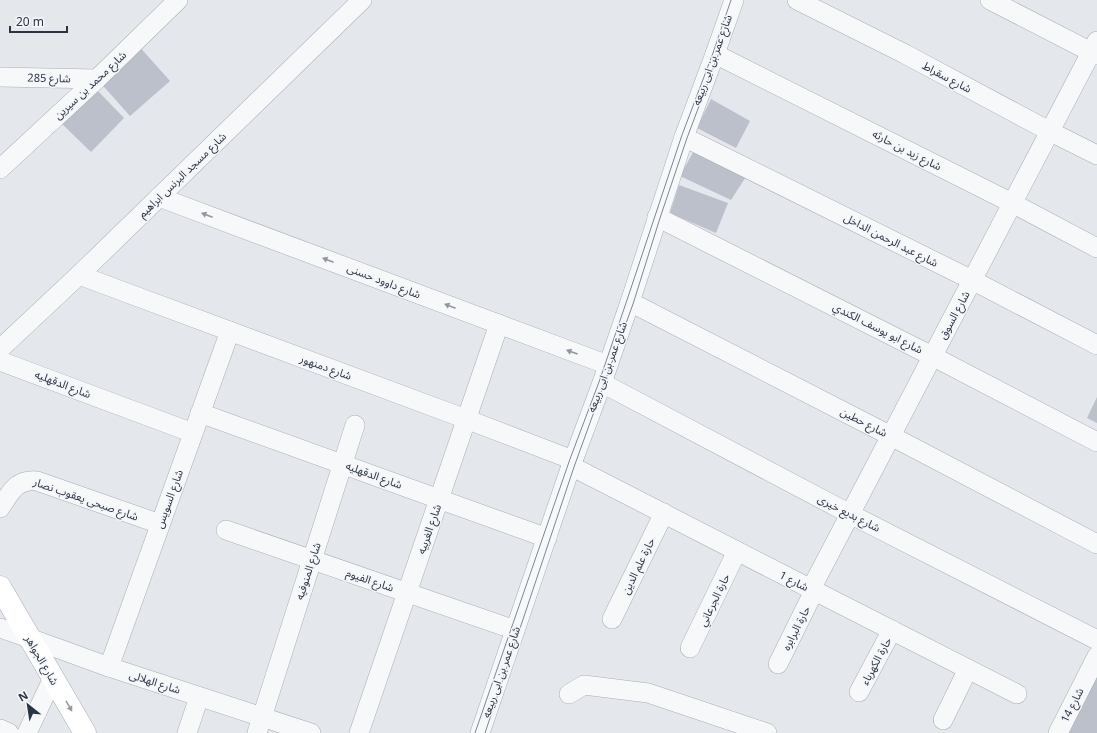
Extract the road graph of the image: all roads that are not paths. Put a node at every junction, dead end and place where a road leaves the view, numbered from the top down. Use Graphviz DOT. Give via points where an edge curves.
graph roads {
  1 [pos="178,0"];
  2 [pos="362,0"];
  3 [pos="734,0"];
  4 [pos="797,0"];
  5 [pos="990,0"];
  6 [pos="1017,6"];
  7 [pos="1095,49"];
  8 [pos="715,54"];
  9 [pos="0,77"];
  10 [pos="97,79"];
  11 [pos="1050,131"];
  12 [pos="684,136"];
  13 [pos="1097,155"];
  14 [pos="0,169"];
  15 [pos="159,197"];
  16 [pos="1012,203"];
  17 [pos="657,217"];
  18 [pos="1097,248"];
  19 [pos="78,275"];
  20 [pos="972,280"];
  21 [pos="630,302"];
  22 [pos="499,324"];
  23 [pos="230,331"];
  24 [pos="1097,345"];
  25 [pos="0,349"];
  26 [pos="932,356"];
  27 [pos="0,361"];
  28 [pos="605,374"];
  29 [pos="200,412"];
  30 [pos="466,419"];
  31 [pos="355,425"];
  32 [pos="193,433"];
  33 [pos="891,436"];
  34 [pos="1097,442"];
  35 [pos="572,463"];
  36 [pos="342,464"];
  37 [pos="439,499"];
  38 [pos="0,508"];
  39 [pos="664,513"];
  40 [pos="850,514"];
  41 [pos="160,524"];
  42 [pos="226,530"];
  43 [pos="547,538"];
  44 [pos="1097,544"];
  45 [pos="737,551"];
  46 [pos="312,560"];
  47 [pos="0,587"];
  48 [pos="812,590"];
  49 [pos="407,593"];
  50 [pos="612,619"];
  51 [pos="0,628"];
  52 [pos="515,630"];
  53 [pos="892,630"];
  54 [pos="29,638"];
  55 [pos="1097,640"];
  56 [pos="690,648"];
  57 [pos="1097,656"];
  58 [pos="778,664"];
  59 [pos="109,667"];
  60 [pos="968,669"];
  61 [pos="53,678"];
  62 [pos="859,692"];
  63 [pos="569,694"];
  64 [pos="1017,694"];
  65 [pos="199,697"];
  66 [pos="943,720"];
  67 [pos="260,725"];
  68 [pos="0,729"];
  69 [pos="9,733"];
  70 [pos="27,733"];
  71 [pos="85,733"];
  72 [pos="187,733"];
  73 [pos="311,733"];
  74 [pos="359,733"];
  75 [pos="480,733"];
  76 [pos="767,733"];
  77 [pos="1058,733"];
  1 -- 10 [label="street, شارع محمد بن سيرين"];
  2 -- 15 [label="street, شارع مسجد البرنس ابراهيم"];
  3 -- 8 [label="street, شارع عمر بن ابى ربيعه"];
  4 -- 11 [label="street, شارع سقراط"];
  5 -- 6 [label="street"];
  6 -- 7 [label="street"];
  7 -- 11 [label="street, شارع السوق"];
  8 -- 12 [label="street, شارع عمر بن ابى ربيعه"];
  8 -- 16 [label="street, شارع زيد بن حارثه"];
  9 -- 10 [label="street, شارع 285"];
  10 -- 14 [label="street, شارع محمد بن سيرين"];
  11 -- 13 [label="street, شارع سقراط"];
  11 -- 16 [label="street, شارع السوق"];
  12 -- 17 [label="street, شارع عمر بن ابى ربيعه"];
  12 -- 20 [label="street, شارع عبد الرحمن الداخل"];
  15 -- 19 [label="street, شارع مسجد البرنس ابراهيم"];
  22 -- 15 [label="street, شارع داوود حسنى, one-way"];
  16 -- 18 [label="street, شارع زيد بن حارثه"];
  16 -- 20 [label="street, شارع السوق"];
  17 -- 21 [label="street, شارع عمر بن ابى ربيعه"];
  17 -- 26 [label="street, شارع ابو يوسف الكندي"];
  19 -- 23 [label="street, شارع دمنهور"];
  19 -- 25 [label="street, شارع مسجد البرنس ابراهيم"];
  20 -- 24 [label="street, شارع عبد الرحمن الداخل"];
  20 -- 26 [label="street, شارع السوق"];
  21 -- 28 [label="street, شارع عمر بن ابى ربيعه"];
  21 -- 33 [label="street, شارع حطين"];
  28 -- 22 [label="street, شارع داوود حسنى, one-way"];
  22 -- 30 [label="street, شارع الغربيه"];
  23 -- 29 [label="street, شارع السويس"];
  23 -- 30 [label="street, شارع دمنهور"];
  26 -- 33 [label="street, شارع السوق"];
  26 -- 34 [label="street, شارع ابو يوسف الكندي"];
  27 -- 32 [label="street, شارع الدقهليه"];
  28 -- 35 [label="street, شارع عمر بن ابى ربيعه"];
  28 -- 40 [label="street, شارع بديع خيرى"];
  29 -- 32 [label="street, شارع السويس"];
  29 -- 36 [label="street, شارع الدقهليه"];
  30 -- 35 [label="street, شارع دمنهور"];
  30 -- 37 [label="street, شارع الغربيه"];
  31 -- 36 [label="street, شارع المنوفيه"];
  32 -- 41 [label="street, شارع السويس"];
  33 -- 40 [label="street, شارع السوق"];
  33 -- 44 [label="street, شارع حطين"];
  35 -- 39 [label="street, شارع 1"];
  35 -- 43 [label="street, شارع عمر بن ابى ربيعه"];
  36 -- 37 [label="street, شارع الدقهليه"];
  36 -- 46 [label="street, شارع المنوفيه"];
  37 -- 43 [label="street, شارع الدقهليه"];
  37 -- 49 [label="street, شارع الغربيه"];
  38 -- 41 [label="street, شارع صبحى يعقوب نصار" via="20,483 38,480"];
  39 -- 45 [label="street, شارع 1"];
  39 -- 50 [label="street, حارة علم الدين"];
  40 -- 48 [label="street, شارع السوق"];
  40 -- 55 [label="street, شارع بديع خيرى"];
  41 -- 59 [label="street, شارع السويس"];
  42 -- 46 [label="street, شارع الفيوم"];
  43 -- 52 [label="street, شارع عمر بن ابى ربيعه"];
  45 -- 48 [label="street, شارع 1"];
  45 -- 56 [label="street, حارة الجرعاني"];
  46 -- 49 [label="street, شارع الفيوم"];
  46 -- 67 [label="street, شارع المنوفيه"];
  47 -- 54 [label="main road, شارع الجواهر"];
  48 -- 53 [label="street, شارع 1"];
  48 -- 58 [label="street, حارة البرابره"];
  49 -- 52 [label="street, شارع الفيوم"];
  49 -- 74 [label="street, شارع الغربيه"];
  51 -- 54 [label="street, شارع الهلالى"];
  52 -- 75 [label="street, شارع عمر بن ابى ربيعه"];
  53 -- 60 [label="street, شارع 1"];
  53 -- 62 [label="street, حارة الكهرباء"];
  54 -- 59 [label="street, شارع الهلالى"];
  54 -- 61 [label="main road, شارع الجواهر"];
  57 -- 77 [label="street, شارع 14"];
  59 -- 65 [label="street, شارع الهلالى"];
  60 -- 64 [label="street, شارع 1"];
  60 -- 66 [label="street"];
  61 -- 70 [label="street"];
  61 -- 71 [label="main road, شارع الجواهر, one-way"];
  63 -- 76 [label="street" via="584,685 648,693"];
  65 -- 67 [label="street, شارع الهلالى"];
  65 -- 72 [label="street"];
  67 -- 73 [label="street, شارع الهلالى"];
  68 -- 69 [label="street"];
}
